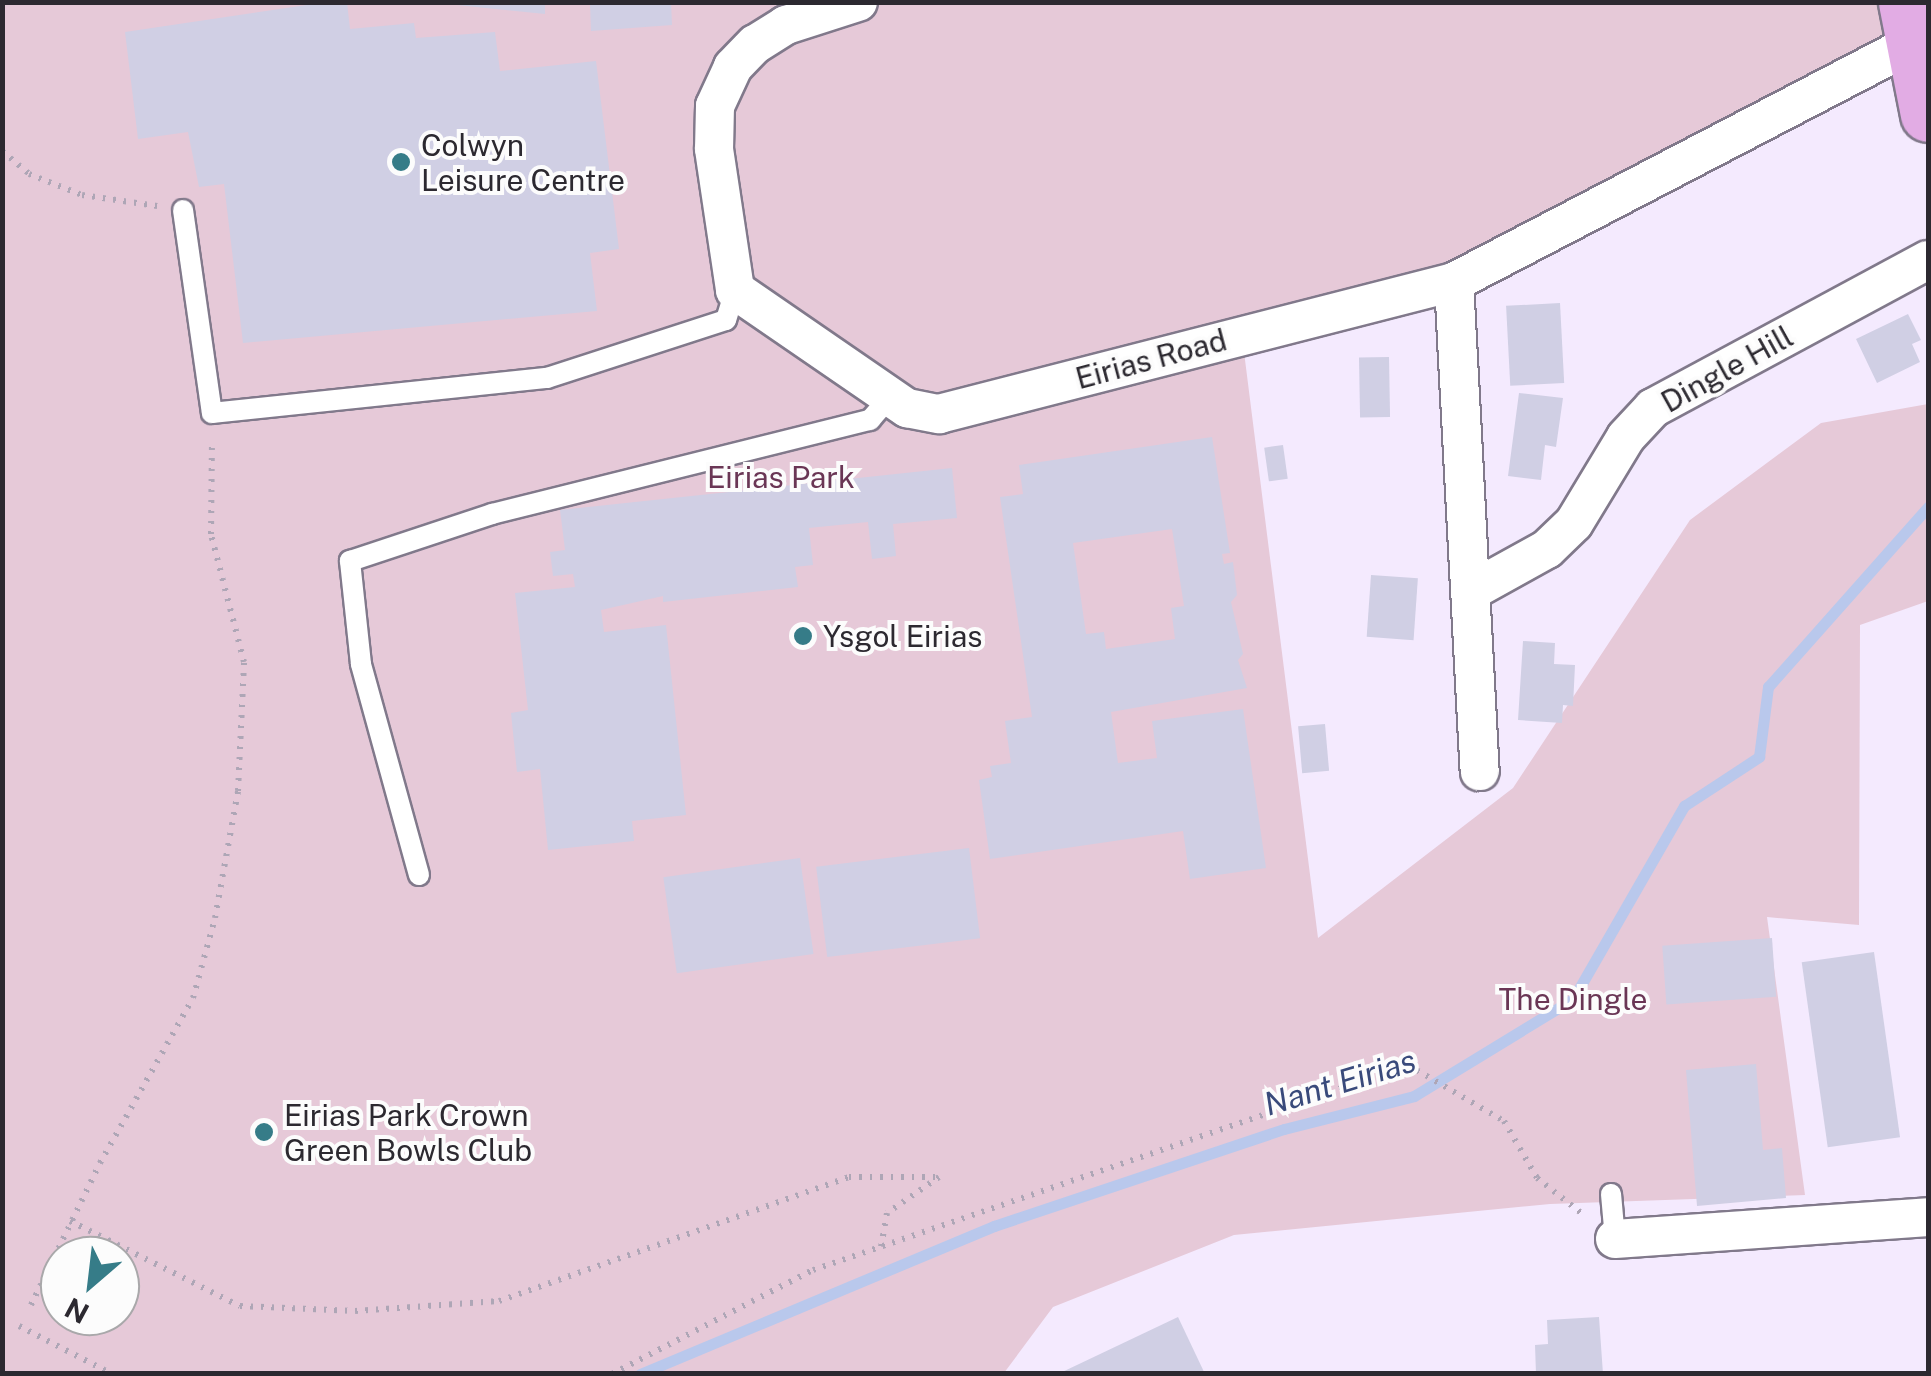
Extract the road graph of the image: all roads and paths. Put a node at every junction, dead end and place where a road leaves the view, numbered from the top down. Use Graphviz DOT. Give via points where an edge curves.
graph roads {
  1 [pos="858,2"];
  2 [pos="1911,22"];
  3 [pos="1928,114"];
  4 [pos="2,151"];
  5 [pos="183,210"];
  6 [pos="1928,260"];
  7 [pos="1454,282"];
  8 [pos="735,290"];
  9 [pos="890,397"];
  10 [pos="212,413"];
  11 [pos="1470,592"];
  12 [pos="1480,770"];
  13 [pos="419,875"];
  14 [pos="1611,1194"];
  15 [pos="1928,1217"];
  16 [pos="70,1221"];
  17 [pos="1616,1239"];
  18 [pos="882,1246"];
  19 [pos="31,1305"];
  20 [pos="19,1326"];
  21 [pos="112,1374"];
  22 [pos="612,1374"];
  1 -- 8 [label="street" via="786,25 755,44 733,66 715,106 714,148"];
  2 -- 3 [label="main road"];
  2 -- 7 [label="street, Eirias Road"];
  4 -- 5 [label="path" via="29,174 82,195"];
  5 -- 10 [label="lane"];
  6 -- 11 [label="street, Dingle Hill" via="1653,408 1626,437 1574,523 1547,549"];
  7 -- 9 [label="street, Eirias Road" via="939,414"];
  7 -- 11 [label="street"];
  8 -- 9 [label="street, Eirias Road"];
  8 -- 10 [label="lane" via="726,320 547,378"];
  9 -- 13 [label="lane" via="870,420 492,514 350,561 361,664"];
  10 -- 16 [label="path" via="211,534 244,662 238,790 193,998"];
  11 -- 12 [label="street"];
  14 -- 17 [label="lane"];
  15 -- 17 [label="street"];
  16 -- 18 [label="path" via="240,1306 355,1311 499,1301 850,1177 940,1177 887,1214"];
  16 -- 19 [label="path"];
  17 -- 18 [label="path" via="1537,1178 1504,1120 1408,1065"];
  18 -- 22 [label="path" via="813,1270"];
  20 -- 21 [label="path"];
}
